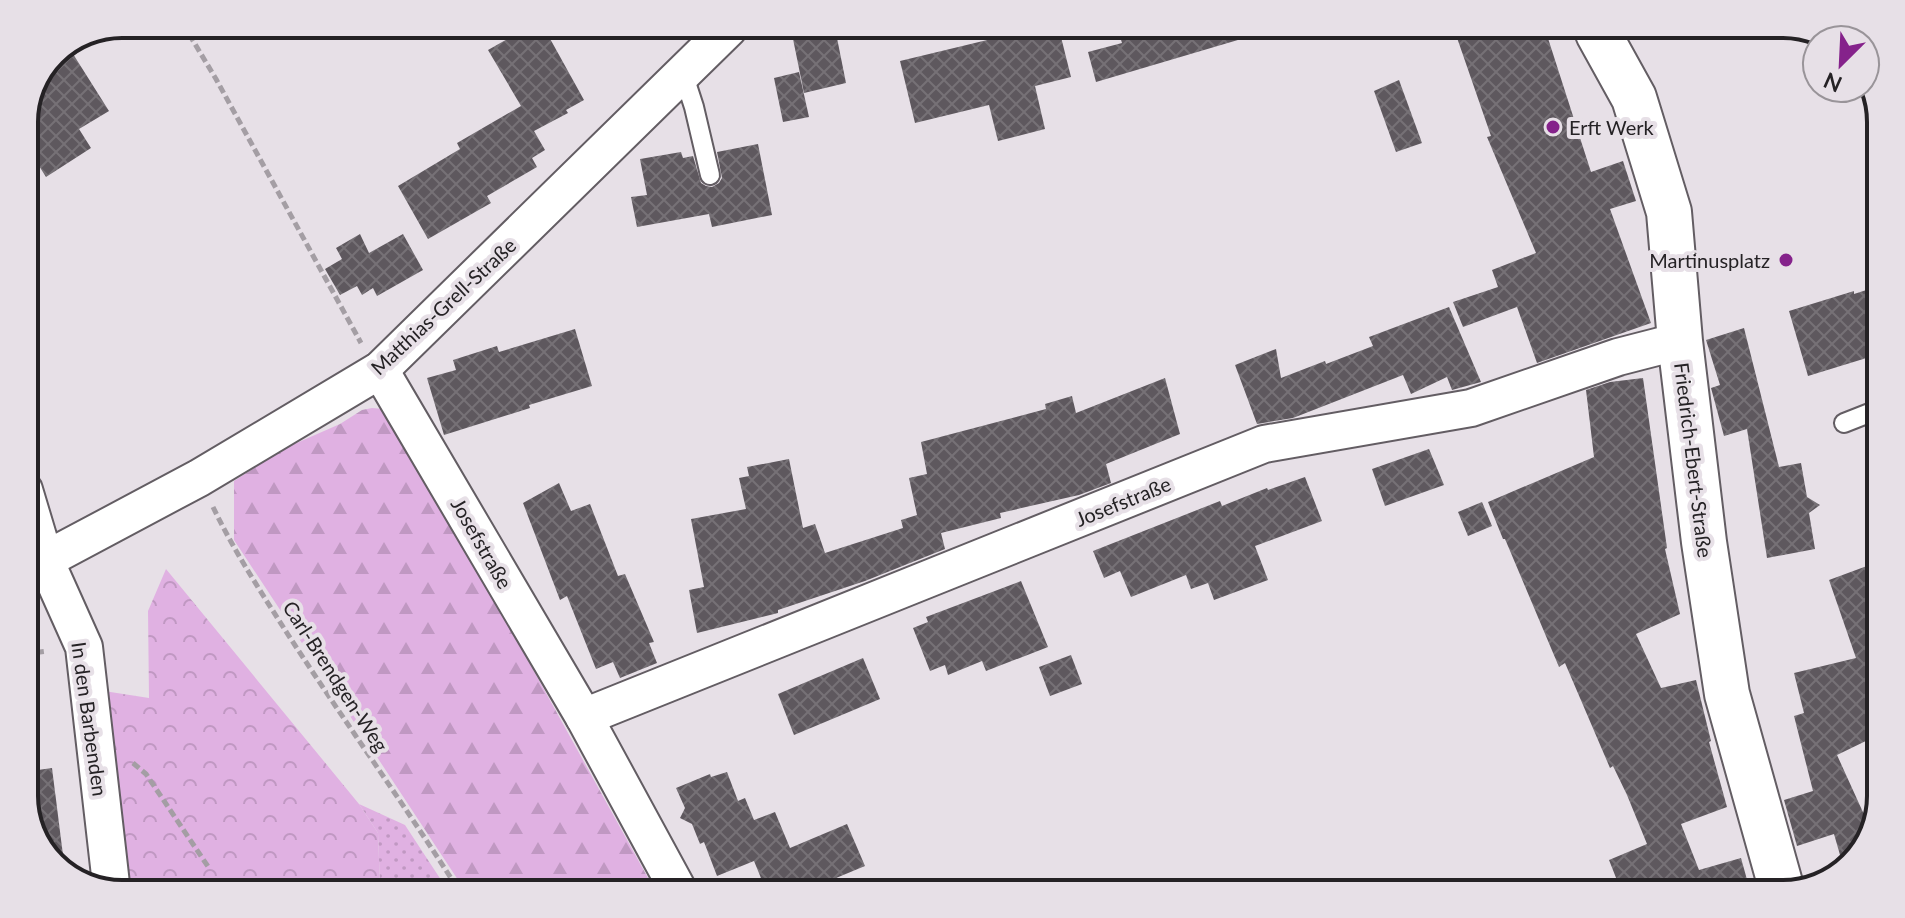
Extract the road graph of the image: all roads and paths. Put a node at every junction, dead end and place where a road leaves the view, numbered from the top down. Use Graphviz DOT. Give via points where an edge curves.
graph roads {
  1 [pos="191,38"];
  2 [pos="719,38"];
  3 [pos="1601,38"];
  4 [pos="683,73"];
  5 [pos="710,175"];
  6 [pos="1680,341"];
  7 [pos="380,370"];
  8 [pos="1867,414"];
  9 [pos="1844,423"];
  10 [pos="199,478"];
  11 [pos="38,560"];
  12 [pos="38,567"];
  13 [pos="584,717"];
  14 [pos="94,734"];
  15 [pos="209,868"];
  16 [pos="110,879"];
  17 [pos="452,880"];
  18 [pos="673,880"];
  19 [pos="1779,880"];
  1 -- 7 [label="path"];
  2 -- 4 [label="street, Matthias-Grell-Straße"];
  3 -- 6 [label="main road, Friedrich-Ebert-Straße" via="1634,98 1669,212"];
  4 -- 5 [label="lane"];
  4 -- 7 [label="street, Matthias-Grell-Straße"];
  6 -- 13 [label="street, Josefstraße" via="1471,408 1264,444"];
  6 -- 19 [label="main road, Friedrich-Ebert-Straße" via="1727,694"];
  7 -- 10 [label="street, Matthias-Grell-Straße"];
  7 -- 13 [label="street, Josefstraße"];
  8 -- 9 [label="lane"];
  10 -- 11 [label="street, Matthias-Grell-Straße"];
  10 -- 17 [label="path, Carl-Brendgen-Weg" via="228,539 267,601"];
  12 -- 14 [label="street, In den Barbenden" via="84,647"];
  13 -- 18 [label="street, Josefstraße"];
  14 -- 15 [label="path" via="146,774"];
  14 -- 16 [label="street, In den Barbenden"];
}
